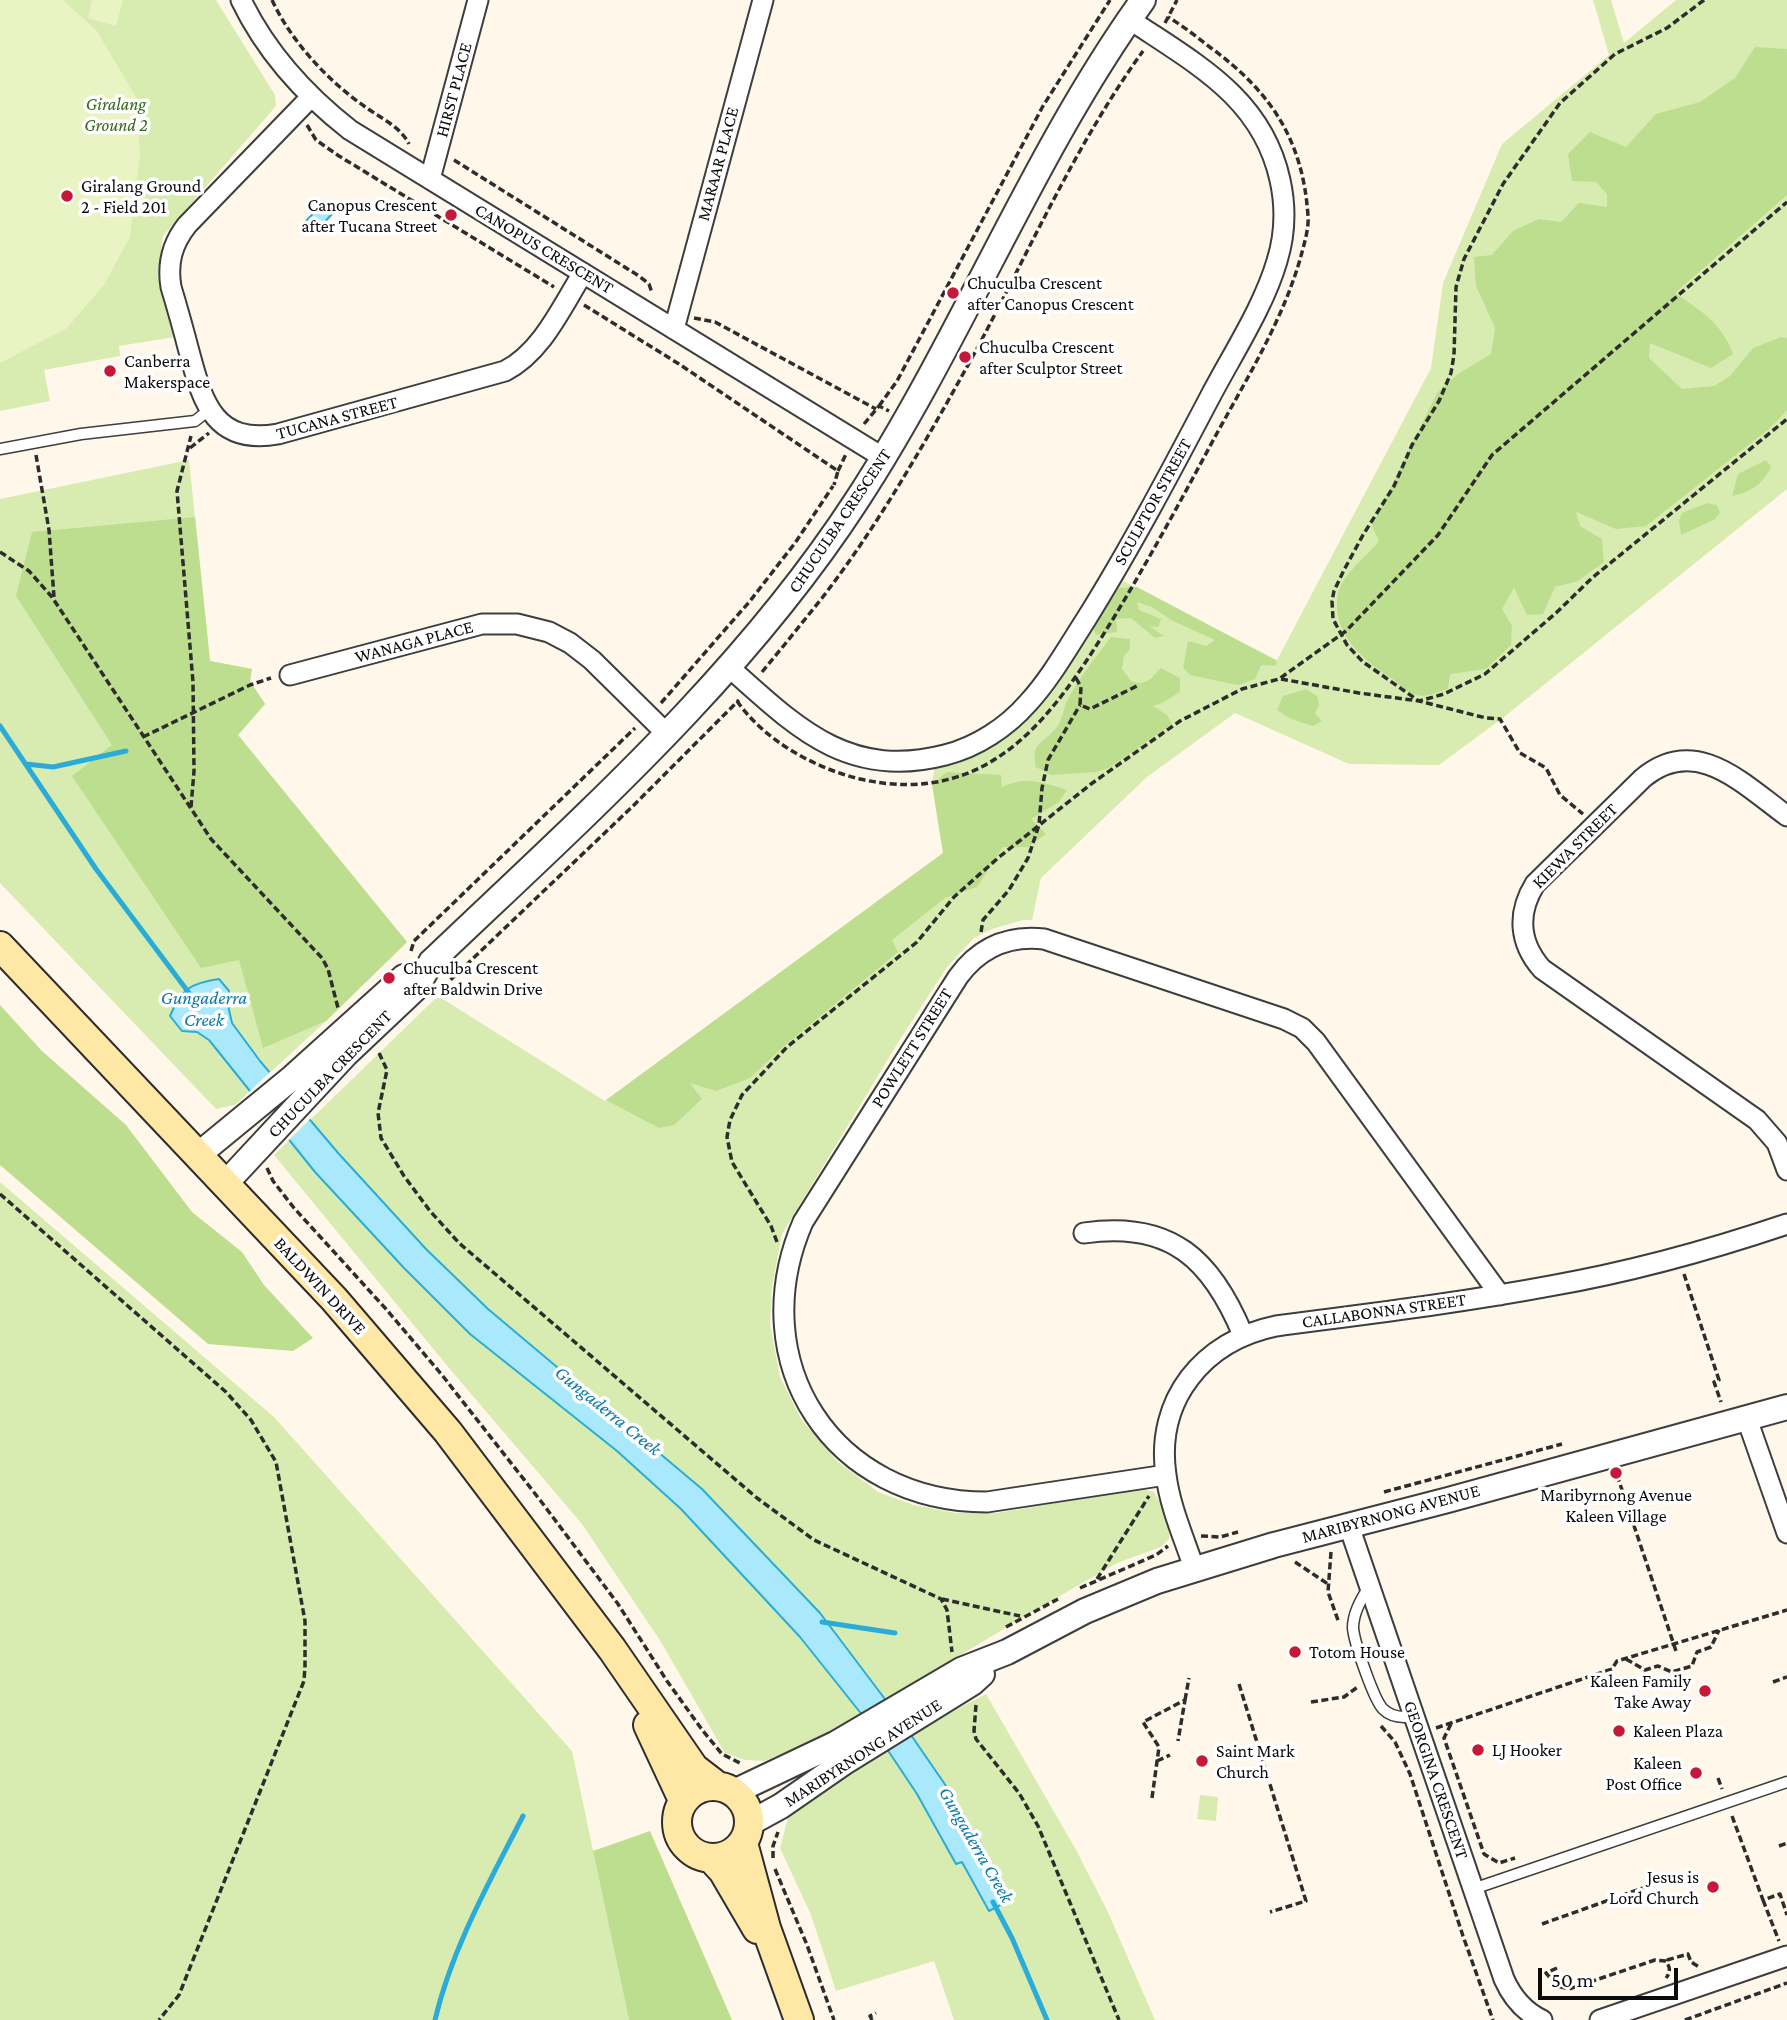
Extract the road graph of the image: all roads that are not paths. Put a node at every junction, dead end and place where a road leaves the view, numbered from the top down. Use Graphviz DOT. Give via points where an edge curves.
graph roads {
  1 [pos="242,0"];
  2 [pos="478,0"];
  3 [pos="763,0"];
  4 [pos="1136,10"];
  5 [pos="311,97"];
  6 [pos="429,179"];
  7 [pos="583,273"];
  8 [pos="676,320"];
  9 [pos="216,416"];
  10 [pos="0,449"];
  11 [pos="884,457"];
  12 [pos="730,668"];
  13 [pos="290,675"];
  14 [pos="668,735"];
  15 [pos="1787,816"];
  16 [pos="0,946"];
  17 [pos="301,1085"];
  18 [pos="198,1155"];
  19 [pos="1787,1170"];
  20 [pos="225,1184"];
  21 [pos="1787,1224"];
  22 [pos="1084,1233"];
  23 [pos="1500,1295"];
  24 [pos="1243,1335"];
  25 [pos="1787,1407"];
  26 [pos="1747,1419"];
  27 [pos="1162,1475"];
  28 [pos="1349,1526"];
  29 [pos="1787,1533"];
  30 [pos="1194,1568"];
  31 [pos="1369,1586"];
  32 [pos="612,1649"];
  33 [pos="1414,1716"];
  34 [pos="841,1752"];
  35 [pos="1787,1782"];
  36 [pos="725,1789"];
  37 [pos="683,1800"];
  38 [pos="746,1833"];
  39 [pos="711,1858"];
  40 [pos="1473,1889"];
  41 [pos="1783,1949"];
  42 [pos="783,1978"];
  43 [pos="799,2020"];
  44 [pos="1540,2020"];
  45 [pos="1600,2020"];
  1 -- 5 [label="street, CANOPUS CRESCENT" via="276,57"];
  2 -- 6 [label="street, HIRST PLACE"];
  3 -- 8 [label="street, MARAAR PLACE"];
  4 -- 11 [label="street, CHUCULBA CRESCENT" via="1071,112"];
  4 -- 12 [label="street, SCULPTOR STREET" via="1224,85 1261,129 1276,164 1283,202 1282,240 1264,295 1109,582 1028,703 984,739 948,754 892,761 854,755 819,740 787,718"];
  5 -- 6 [label="street, CANOPUS CRESCENT" via="350,130"];
  5 -- 9 [label="street" via="187,225 171,254 169,276 200,389"];
  6 -- 7 [label="street, CANOPUS CRESCENT"];
  7 -- 8 [label="street, CANOPUS CRESCENT"];
  7 -- 9 [label="street, TUCANA STREET" via="536,348 493,376 268,436 245,435"];
  8 -- 11 [label="street, CANOPUS CRESCENT"];
  9 -- 10 [label="lane"];
  11 -- 12 [label="street, CHUCULBA CRESCENT" via="811,566"];
  12 -- 14 [label="street, CHUCULBA CRESCENT"];
  13 -- 14 [label="street, WANAGA PLACE" via="482,624 517,624 570,643"];
  14 -- 17 [label="street, CHUCULBA CRESCENT" via="421,956 357,1030"];
  15 -- 19 [label="street, KIEWA STREET" via="1716,766 1694,760 1672,762 1652,771 1542,876 1529,893 1522,923 1529,953 1542,969 1765,1127"];
  16 -- 18 [label="main road, BALDWIN DRIVE"];
  17 -- 18 [label="street, CHUCULBA CRESCENT" via="244,1117"];
  17 -- 20 [label="street, CHUCULBA CRESCENT" via="267,1150"];
  18 -- 20 [label="main road, BALDWIN DRIVE"];
  20 -- 32 [label="main road, BALDWIN DRIVE" via="334,1299 448,1432"];
  21 -- 23 [label="street, CALLABONNA STREET" via="1654,1264"];
  22 -- 24 [label="street" via="1133,1231 1179,1248 1216,1281"];
  23 -- 24 [label="street, CALLABONNA STREET" via="1276,1326"];
  23 -- 27 [label="street, POWLETT STREET" via="1302,1028 1069,946 1032,938 995,945 965,967 799,1231 783,1300 796,1379 827,1431 856,1460 881,1477 927,1496 987,1502"];
  24 -- 27 [label="street, CALLABONNA STREET" via="1204,1361 1181,1392 1167,1428"];
  25 -- 26 [label="street, MARIBYRNONG AVENUE"];
  26 -- 28 [label="street, MARIBYRNONG AVENUE"];
  26 -- 29 [label="street"];
  27 -- 30 [label="street, CALLABONNA STREET"];
  28 -- 30 [label="street, MARIBYRNONG AVENUE"];
  28 -- 31 [label="street, GEORGINA CRESCENT"];
  30 -- 34 [label="street, MARIBYRNONG AVENUE" via="1085,1611 1007,1652"];
  31 -- 33 [label="street, GEORGINA CRESCENT"];
  31 -- 33 [label="lane" via="1354,1616 1362,1661 1382,1708 1402,1718"];
  32 -- 36 [label="main road, BALDWIN DRIVE" via="694,1768"];
  32 -- 37 [label="main road, BALDWIN DRIVE"];
  33 -- 40 [label="street, GEORGINA CRESCENT"];
  34 -- 36 [label="street, MARIBYRNONG AVENUE"];
  34 -- 38 [label="street, MARIBYRNONG AVENUE"];
  35 -- 40 [label="lane"];
  36 -- 37 [label="main road" via="704,1786"];
  36 -- 38 [label="main road" via="743,1800 748,1812"];
  37 -- 39 [label="main road" via="678,1832 689,1849"];
  38 -- 39 [label="main road" via="734,1852"];
  38 -- 42 [label="main road" via="766,1928"];
  39 -- 42 [label="main road" via="723,1871"];
  40 -- 44 [label="street, GEORGINA CRESCENT" via="1508,1989"];
  41 -- 45 [label="street"];
  42 -- 43 [label="main road"];
}
